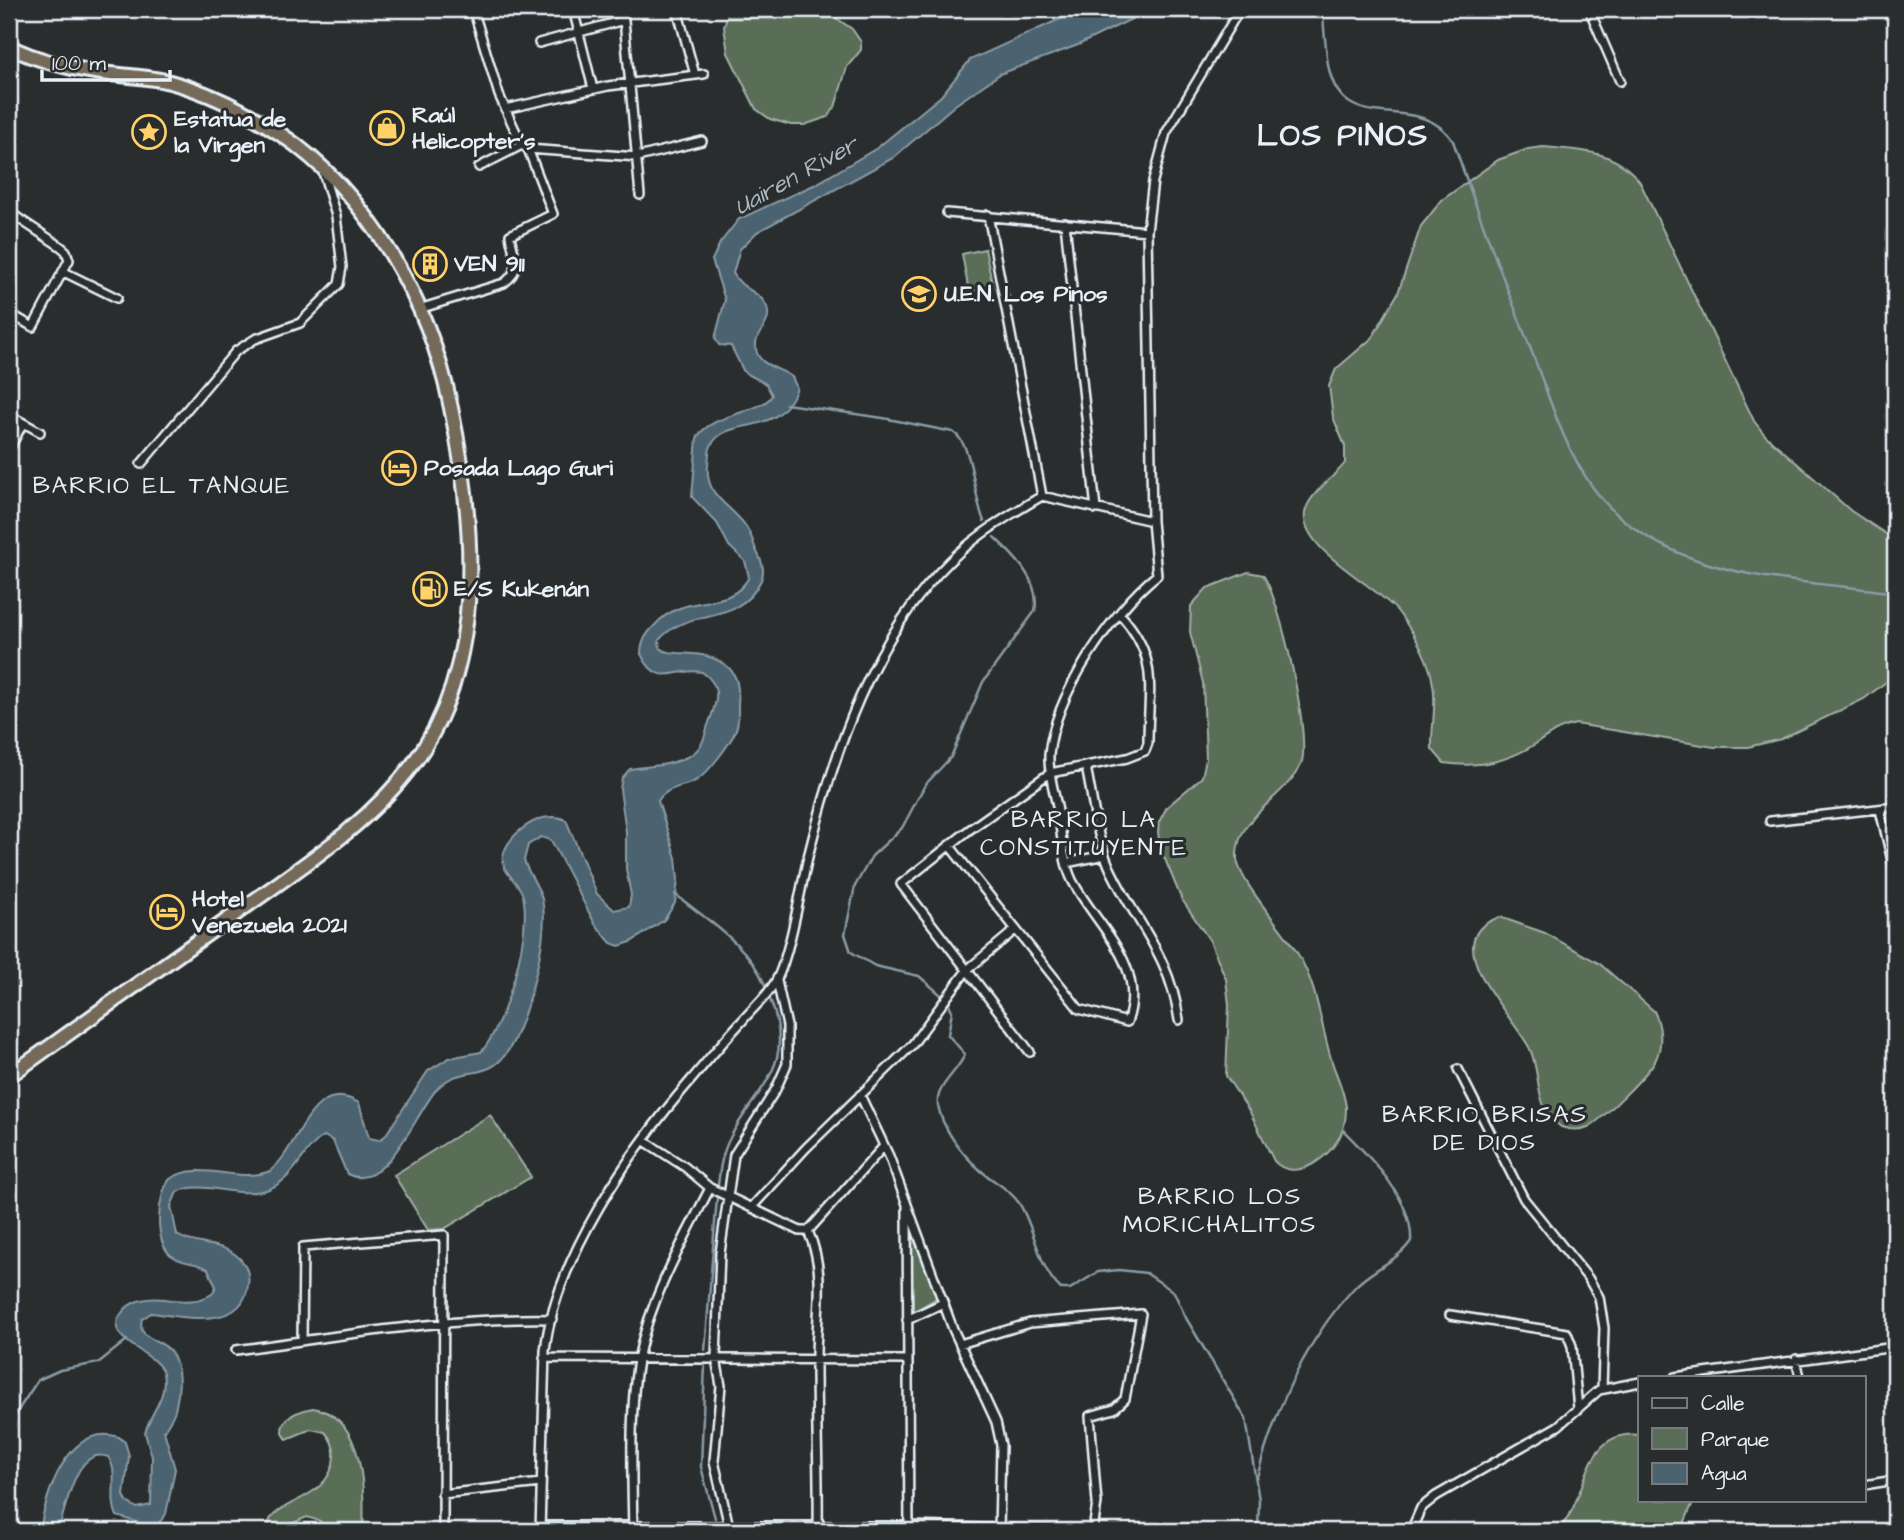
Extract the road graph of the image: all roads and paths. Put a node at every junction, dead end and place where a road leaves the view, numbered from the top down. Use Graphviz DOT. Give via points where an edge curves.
graph roads {
  1 [pos="473,9"];
  2 [pos="573,9"];
  3 [pos="623,9"];
  4 [pos="677,9"];
  5 [pos="1240,9"];
  6 [pos="1589,9"];
  7 [pos="624,20"];
  8 [pos="578,32"];
  9 [pos="539,43"];
  10 [pos="9,47"];
  11 [pos="704,74"];
  12 [pos="695,75"];
  13 [pos="1620,81"];
  14 [pos="630,82"];
  15 [pos="593,89"];
  16 [pos="505,109"];
  17 [pos="702,141"];
  18 [pos="525,147"];
  19 [pos="635,156"];
  20 [pos="479,167"];
  21 [pos="322,168"];
  22 [pos="640,195"];
  23 [pos="9,212"];
  24 [pos="947,213"];
  25 [pos="988,215"];
  26 [pos="1065,223"];
  27 [pos="1147,231"];
  28 [pos="64,272"];
  29 [pos="117,298"];
  30 [pos="419,309"];
  31 [pos="9,313"];
  32 [pos="9,415"];
  33 [pos="23,423"];
  34 [pos="40,432"];
  35 [pos="9,450"];
  36 [pos="141,464"];
  37 [pos="1042,496"];
  38 [pos="1096,509"];
  39 [pos="1152,522"];
  40 [pos="1119,614"];
  41 [pos="1086,767"];
  42 [pos="1050,773"];
  43 [pos="1895,807"];
  44 [pos="1880,810"];
  45 [pos="1770,821"];
  46 [pos="949,845"];
  47 [pos="1105,855"];
  48 [pos="1066,863"];
  49 [pos="1895,873"];
  50 [pos="1015,930"];
  51 [pos="967,970"];
  52 [pos="776,981"];
  53 [pos="1179,1020"];
  54 [pos="1030,1052"];
  55 [pos="1458,1069"];
  56 [pos="9,1076"];
  57 [pos="860,1095"];
  58 [pos="643,1140"];
  59 [pos="884,1146"];
  60 [pos="710,1188"];
  61 [pos="727,1196"];
  62 [pos="907,1203"];
  63 [pos="752,1207"];
  64 [pos="808,1231"];
  65 [pos="943,1303"];
  66 [pos="1450,1315"];
  67 [pos="552,1319"];
  68 [pos="907,1320"];
  69 [pos="442,1322"];
  70 [pos="302,1341"];
  71 [pos="960,1344"];
  72 [pos="1895,1346"];
  73 [pos="236,1350"];
  74 [pos="639,1357"];
  75 [pos="544,1358"];
  76 [pos="716,1358"];
  77 [pos="816,1359"];
  78 [pos="1796,1359"];
  79 [pos="908,1360"];
  80 [pos="1682,1376"];
  81 [pos="1800,1376"];
  82 [pos="1638,1382"];
  83 [pos="1602,1389"];
  84 [pos="1578,1409"];
  85 [pos="1895,1480"];
  86 [pos="541,1483"];
  87 [pos="1866,1485"];
  88 [pos="442,1494"];
  89 [pos="706,1528"];
  90 [pos="729,1528"];
  91 [pos="540,1529"];
  92 [pos="633,1529"];
  93 [pos="818,1529"];
  94 [pos="909,1529"];
  95 [pos="999,1530"];
  96 [pos="443,1531"];
  97 [pos="1085,1531"];
  98 [pos="1093,1531"];
  99 [pos="1410,1531"];
  1 -- 16 [label="street"];
  2 -- 8 [label="street"];
  3 -- 7 [label="street"];
  4 -- 12 [label="street"];
  5 -- 27 [label="street" via="1164,140"];
  6 -- 13 [label="street"];
  7 -- 8 [label="street"];
  7 -- 14 [label="street"];
  8 -- 9 [label="street"];
  8 -- 15 [label="street"];
  10 -- 21 [label="highway" via="90,72 190,89 277,132"];
  11 -- 12 [label="street"];
  12 -- 14 [label="street"];
  14 -- 15 [label="street"];
  14 -- 19 [label="street"];
  15 -- 16 [label="street"];
  16 -- 18 [label="street"];
  17 -- 19 [label="street"];
  18 -- 19 [label="street"];
  18 -- 20 [label="street"];
  18 -- 30 [label="street" via="553,211 545,220 510,235 517,265 514,275 493,288"];
  19 -- 22 [label="street"];
  21 -- 30 [label="highway" via="380,238"];
  21 -- 36 [label="street" via="339,242 342,267 337,288 300,323 236,351"];
  23 -- 28 [label="street" via="66,251 69,260"];
  24 -- 25 [label="street"];
  25 -- 26 [label="street"];
  25 -- 37 [label="street"];
  26 -- 27 [label="street"];
  26 -- 38 [label="street"];
  27 -- 39 [label="street"];
  28 -- 29 [label="street"];
  28 -- 31 [label="street" via="33,327"];
  30 -- 56 [label="highway" via="450,402 465,486 469,542 458,665 450,698 434,731 401,780 328,847"];
  32 -- 33 [label="street"];
  33 -- 34 [label="street"];
  33 -- 35 [label="street"];
  37 -- 38 [label="street"];
  37 -- 52 [label="street" via="992,526 953,558 912,607 882,656 847,728 811,843"];
  38 -- 39 [label="street"];
  39 -- 40 [label="street" via="1157,575"];
  40 -- 41 [label="street" via="1143,643 1148,658 1147,746 1136,756"];
  40 -- 42 [label="street" via="1061,709 1051,744"];
  41 -- 42 [label="street"];
  41 -- 47 [label="street"];
  42 -- 46 [label="street"];
  42 -- 48 [label="street"];
  43 -- 44 [label="street"];
  44 -- 45 [label="street"];
  44 -- 49 [label="street"];
  46 -- 50 [label="street"];
  46 -- 51 [label="street" via="901,884"];
  47 -- 48 [label="street"];
  47 -- 53 [label="street" via="1163,959"];
  48 -- 50 [label="street" via="1125,961 1133,996 1127,1022 1079,1009"];
  50 -- 51 [label="street"];
  51 -- 54 [label="street"];
  51 -- 57 [label="street" via="920,1035"];
  52 -- 58 [label="street"];
  52 -- 61 [label="street" via="787,1026 787,1064 739,1144"];
  55 -- 83 [label="street" via="1524,1199 1599,1297 1604,1328"];
  57 -- 59 [label="street"];
  57 -- 63 [label="street"];
  58 -- 60 [label="street"];
  58 -- 67 [label="street" via="583,1237"];
  59 -- 62 [label="street"];
  59 -- 64 [label="street"];
  60 -- 61 [label="street"];
  60 -- 74 [label="street" via="673,1263"];
  61 -- 63 [label="street"];
  61 -- 76 [label="street"];
  62 -- 65 [label="street"];
  62 -- 68 [label="street"];
  63 -- 64 [label="street"];
  64 -- 77 [label="street" via="820,1272"];
  65 -- 68 [label="street"];
  65 -- 71 [label="street"];
  66 -- 84 [label="street" via="1567,1333"];
  67 -- 69 [label="street"];
  67 -- 75 [label="street"];
  68 -- 79 [label="street"];
  69 -- 70 [label="street"];
  69 -- 70 [label="street" via="443,1235 303,1247"];
  69 -- 88 [label="street"];
  70 -- 73 [label="street"];
  71 -- 95 [label="street" via="999,1433"];
  71 -- 98 [label="street" via="1030,1323 1141,1314 1125,1399 1114,1409 1090,1416 1097,1503"];
  72 -- 78 [label="street"];
  74 -- 75 [label="street"];
  74 -- 76 [label="street"];
  74 -- 92 [label="street"];
  75 -- 86 [label="street"];
  76 -- 77 [label="street"];
  76 -- 90 [label="street" via="721,1387 714,1461"];
  77 -- 79 [label="street"];
  77 -- 93 [label="street"];
  78 -- 80 [label="street"];
  78 -- 81 [label="street"];
  79 -- 94 [label="street"];
  82 -- 83 [label="street"];
  83 -- 84 [label="street"];
  84 -- 99 [label="street" via="1558,1426 1436,1496 1421,1508"];
  85 -- 87 [label="street"];
  86 -- 88 [label="street"];
  86 -- 91 [label="street"];
  88 -- 96 [label="street"];
  89 -- 90 [label="street"];
  89 -- 92 [label="street"];
  90 -- 93 [label="street"];
  91 -- 92 [label="street"];
  93 -- 94 [label="street"];
  94 -- 95 [label="street"];
  95 -- 97 [label="street"];
}
